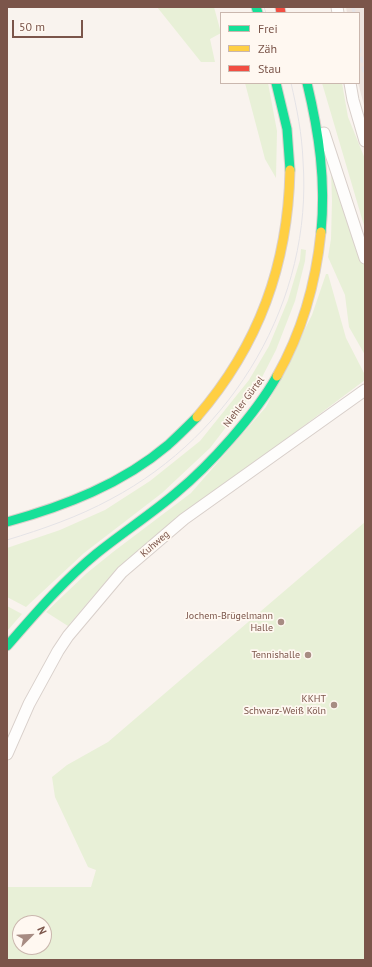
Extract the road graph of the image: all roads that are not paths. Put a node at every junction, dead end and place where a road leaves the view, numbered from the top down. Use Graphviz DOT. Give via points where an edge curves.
graph roads {
  1 [pos="276,84"];
  2 [pos="301,84"];
  3 [pos="307,84"];
  4 [pos="307,84"];
  5 [pos="350,84"];
  6 [pos="365,141"];
  7 [pos="319,223"];
  8 [pos="365,258"];
  9 [pos="365,390"];
  10 [pos="7,522"];
  11 [pos="38,606"];
  12 [pos="7,637"];
  13 [pos="7,646"];
  14 [pos="7,754"];
  1 -- 10 [label="main road" via="290,145 287,231 276,280 258,328 233,372 198,416 164,448 136,468 112,483 68,503"];
  2 -- 7 [label="main road, Niehler Gürtel" via="312,124"];
  3 -- 7 [label="main road, Niehler Gürtel" via="317,125 321,164 323,195"];
  4 -- 8 [label="street"];
  5 -- 6 [label="street"];
  7 -- 11 [label="main road, Niehler Gürtel" via="308,301 290,350 273,382 219,452 186,484 94,555"];
  9 -- 14 [label="street, Kuhweg" via="184,519 122,572 68,636 41,681"];
  11 -- 12 [label="main road, Niehler Gürtel"];
  11 -- 13 [label="main road, Niehler Gürtel"];
}
